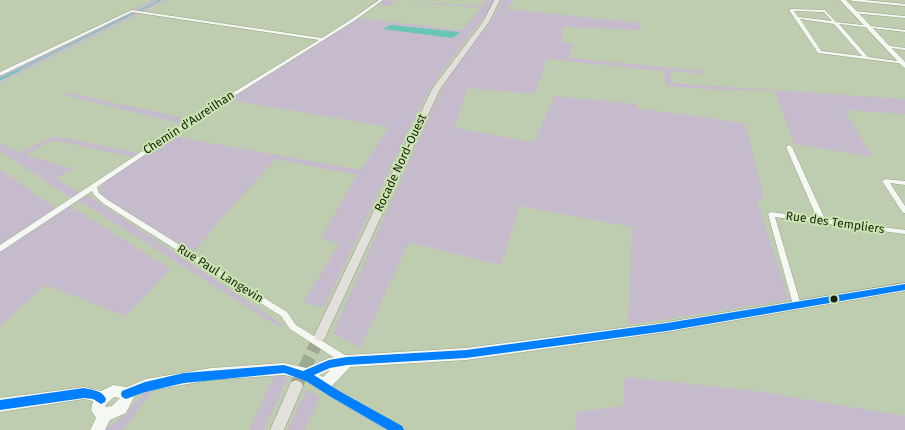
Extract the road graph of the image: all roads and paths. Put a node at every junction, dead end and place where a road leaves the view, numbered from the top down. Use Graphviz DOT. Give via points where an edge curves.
graph roads {
  1 [pos="381,0"];
  2 [pos="497,0"];
  3 [pos="843,0"];
  4 [pos="852,0"];
  5 [pos="905,5"];
  6 [pos="854,12"];
  7 [pos="905,17"];
  8 [pos="797,18"];
  9 [pos="836,23"];
  10 [pos="866,26"];
  11 [pos="905,30"];
  12 [pos="322,39"];
  13 [pos="886,46"];
  14 [pos="905,49"];
  15 [pos="866,58"];
  16 [pos="904,64"];
  17 [pos="0,74"];
  18 [pos="789,147"];
  19 [pos="905,183"];
  20 [pos="94,187"];
  21 [pos="905,211"];
  22 [pos="822,221"];
  23 [pos="905,232"];
  24 [pos="0,250"];
  25 [pos="905,287"];
  26 [pos="797,305"];
  27 [pos="320,336"];
  28 [pos="347,361"];
  29 [pos="306,374"];
  30 [pos="324,385"];
  31 [pos="296,386"];
  32 [pos="126,394"];
  33 [pos="101,399"];
  34 [pos="0,405"];
  35 [pos="106,414"];
  36 [pos="96,430"];
  37 [pos="277,430"];
  38 [pos="398,430"];
  1 -- 12 [label="street, Chemin d'Aureilhan"];
  2 -- 27 [label="main road, Rocade Nord-Ouest" via="488,18 436,89"];
  3 -- 6 [label="main road"];
  4 -- 5 [label="street"];
  6 -- 7 [label="street"];
  6 -- 10 [label="main road"];
  8 -- 9 [label="street"];
  8 -- 9 [label="street" via="791,10 824,10"];
  8 -- 15 [label="street" via="820,52"];
  9 -- 10 [label="street"];
  9 -- 15 [label="street"];
  10 -- 11 [label="street"];
  10 -- 13 [label="main road"];
  12 -- 17 [label="street" via="132,11"];
  12 -- 20 [label="street, Chemin d'Aureilhan"];
  13 -- 14 [label="street"];
  13 -- 16 [label="main road"];
  15 -- 16 [label="street"];
  18 -- 22 [label="street"];
  19 -- 21 [label="street" via="885,181"];
  20 -- 24 [label="street, Chemin d'Aureilhan"];
  20 -- 28 [label="street, Rue Paul Langevin" via="96,194 106,202 284,314 293,327"];
  22 -- 23 [label="street, Rue des Templiers"];
  22 -- 26 [label="street, Rue des Templiers" via="770,214"];
  25 -- 26 [label="main road"];
  26 -- 28 [label="main road" via="667,327 466,354"];
  28 -- 29 [label="main road" via="329,364"];
  28 -- 30 [label="main road"];
  29 -- 30 [label="main road"];
  29 -- 32 [label="main road" via="284,370 211,374 146,385"];
  30 -- 38 [label="street" via="340,398"];
  31 -- 37 [label="main road"];
  32 -- 33 [label="main road" via="113,391"];
  32 -- 35 [label="main road" via="126,401 120,409"];
  33 -- 34 [label="main road" via="84,393"];
  33 -- 35 [label="main road" via="98,410"];
  35 -- 36 [label="main road"];
}
